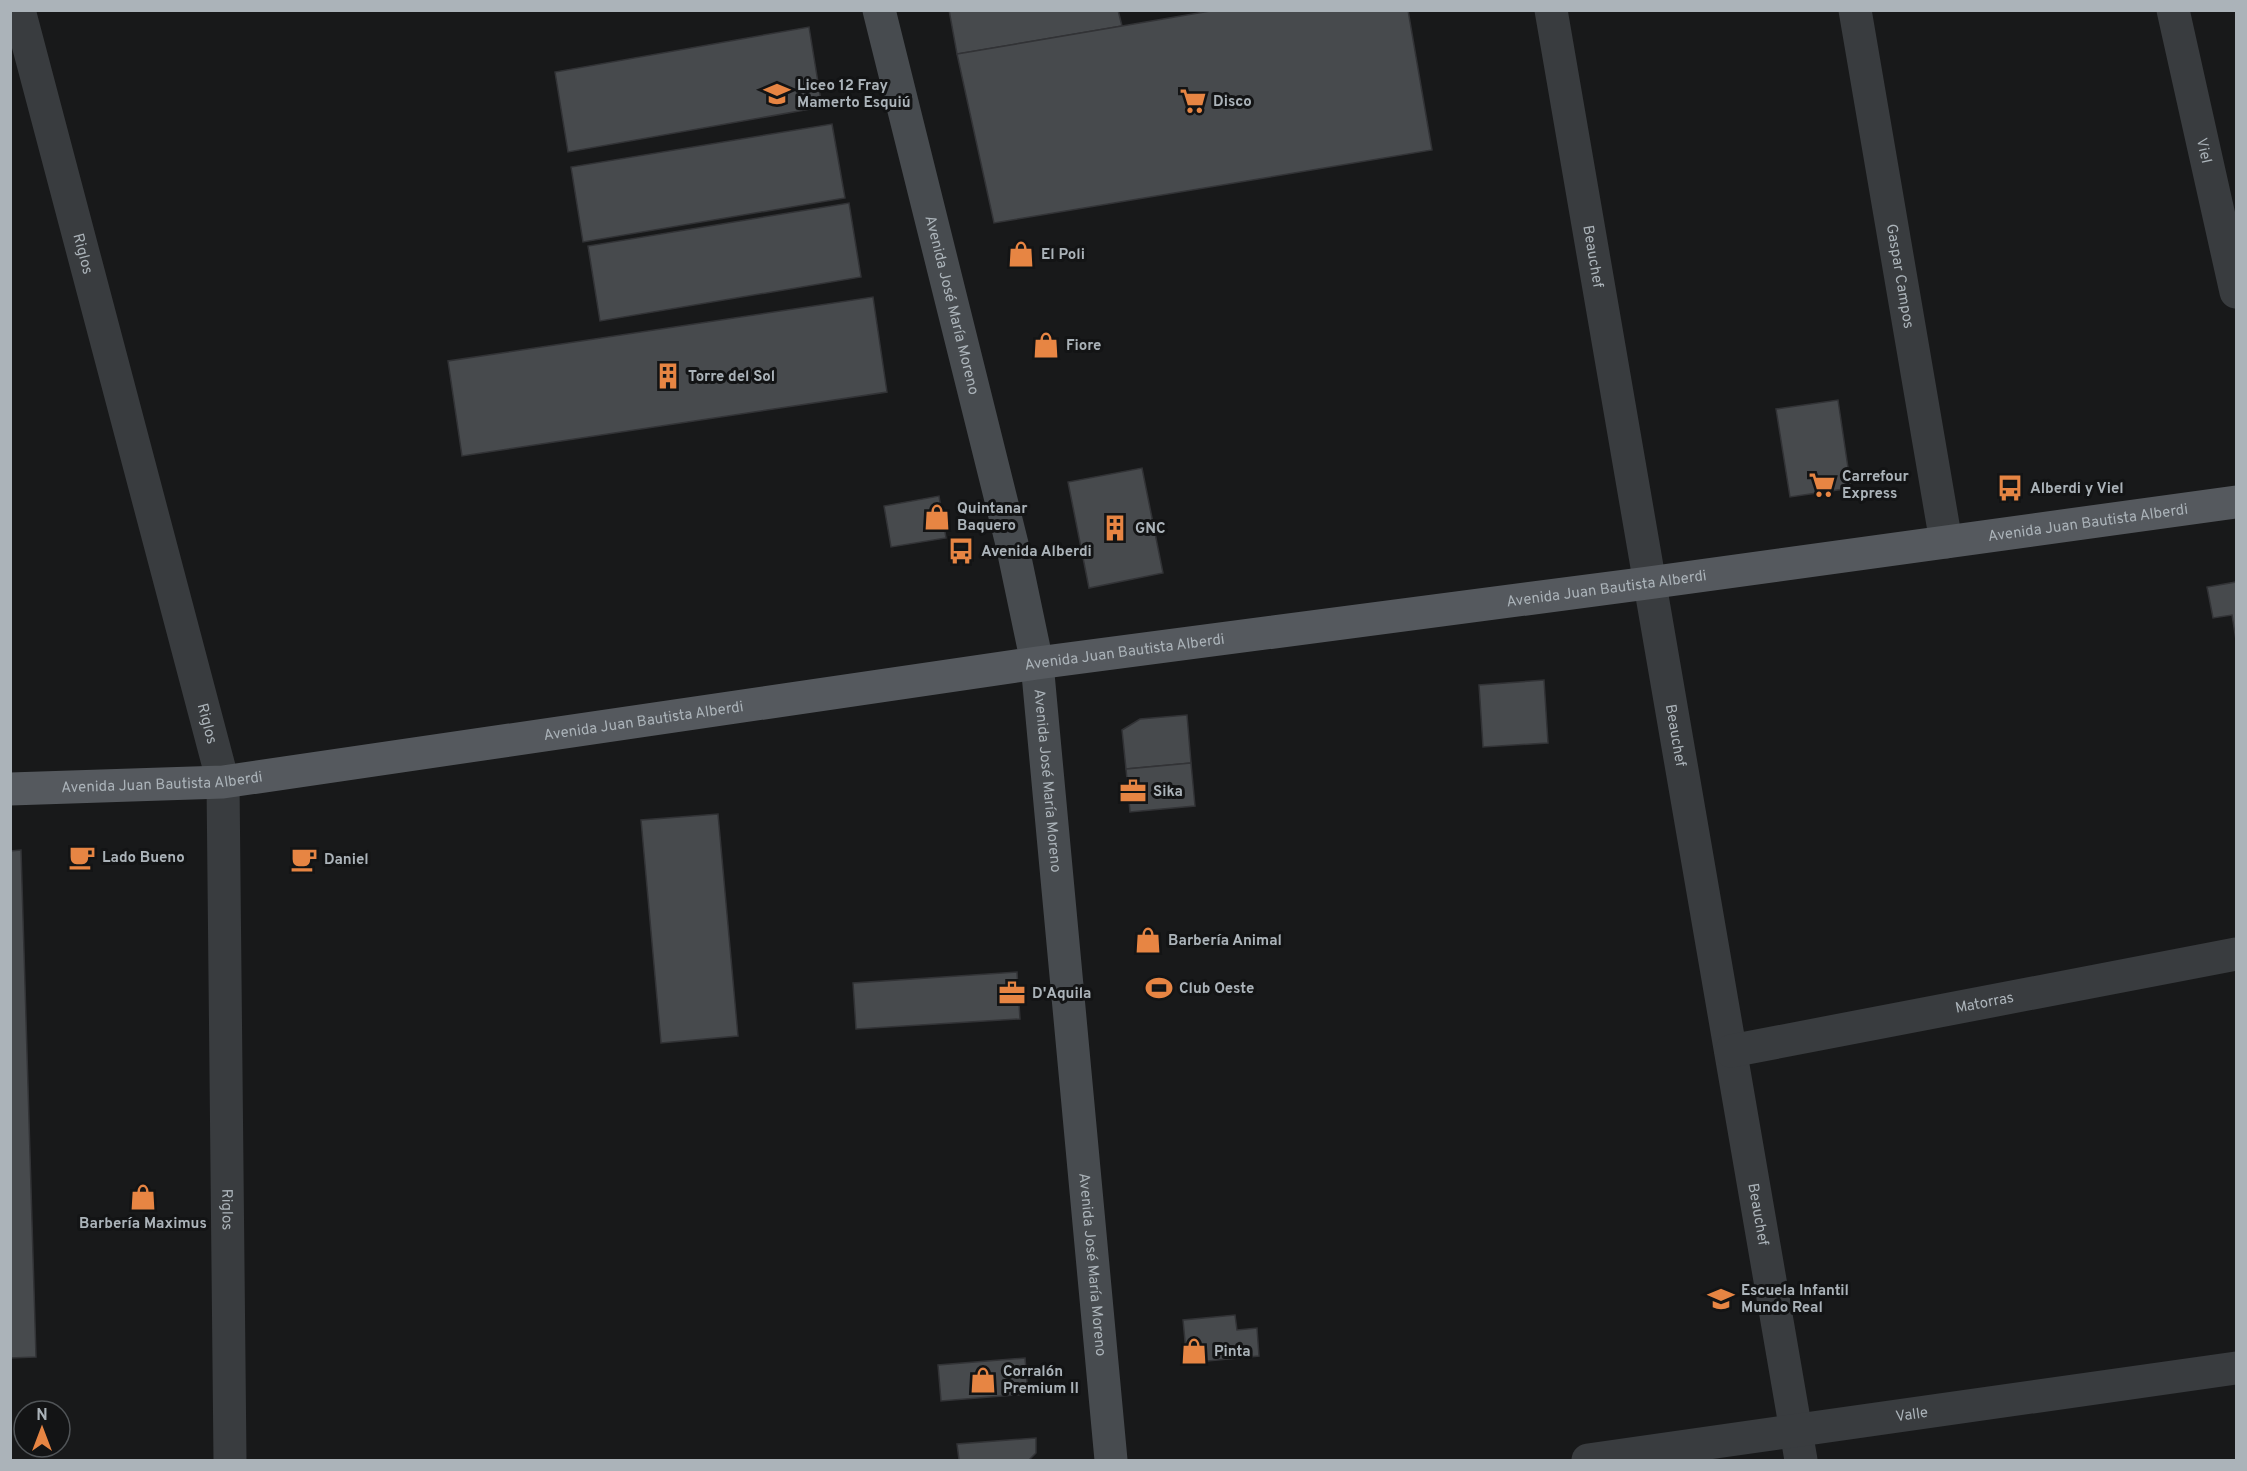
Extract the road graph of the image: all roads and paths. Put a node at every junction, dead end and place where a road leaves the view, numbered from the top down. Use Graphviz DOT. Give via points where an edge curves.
graph roads {
  1 [pos="18,10"];
  2 [pos="879,10"];
  3 [pos="1551,10"];
  4 [pos="1855,10"];
  5 [pos="2173,10"];
  6 [pos="10,15"];
  7 [pos="2236,292"];
  8 [pos="2236,502"];
  9 [pos="1946,543"];
  10 [pos="1648,583"];
  11 [pos="1036,663"];
  12 [pos="223,782"];
  13 [pos="10,789"];
  14 [pos="2236,954"];
  15 [pos="1731,1051"];
  16 [pos="2236,1368"];
  17 [pos="1798,1446"];
  18 [pos="230,1461"];
  19 [pos="1111,1461"];
  20 [pos="1588,1461"];
  1 -- 6 [label="street"];
  1 -- 12 [label="street, Riglos"];
  2 -- 11 [label="main road, Avenida José María Moreno" via="1012,544"];
  3 -- 10 [label="street, Beauchef"];
  4 -- 9 [label="street, Gaspar Campos"];
  5 -- 7 [label="street, Viel"];
  8 -- 9 [label="main road, Avenida Juan Bautista Alberdi"];
  9 -- 10 [label="main road, Avenida Juan Bautista Alberdi"];
  10 -- 11 [label="main road, Avenida Juan Bautista Alberdi"];
  10 -- 15 [label="street, Beauchef"];
  11 -- 12 [label="main road, Avenida Juan Bautista Alberdi"];
  11 -- 19 [label="main road, Avenida José María Moreno"];
  12 -- 13 [label="main road, Avenida Juan Bautista Alberdi"];
  12 -- 18 [label="street, Riglos"];
  14 -- 15 [label="street, Matorras"];
  15 -- 17 [label="street, Beauchef"];
  16 -- 17 [label="street, Valle"];
  17 -- 20 [label="street, Valle"];
}
